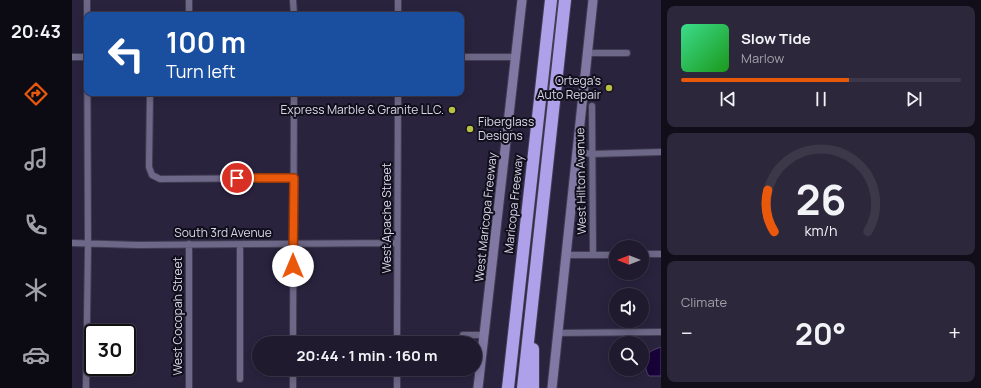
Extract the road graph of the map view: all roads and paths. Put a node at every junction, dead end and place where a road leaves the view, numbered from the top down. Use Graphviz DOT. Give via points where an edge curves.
graph roads {
  1 [pos="87,0"];
  2 [pos="189,0"];
  3 [pos="293,0"];
  4 [pos="398,0"];
  5 [pos="522,0"];
  6 [pos="550,0"];
  7 [pos="565,0"];
  8 [pos="593,0"];
  9 [pos="87,12"];
  10 [pos="189,12"];
  11 [pos="294,12"];
  12 [pos="398,12"];
  13 [pos="587,53"];
  14 [pos="627,53"];
  15 [pos="72,57"];
  16 [pos="84,57"];
  17 [pos="464,57"];
  18 [pos="515,57"];
  19 [pos="87,96"];
  20 [pos="150,96"];
  21 [pos="294,96"];
  22 [pos="398,96"];
  23 [pos="592,106"];
  24 [pos="577,152"];
  25 [pos="661,152"];
  26 [pos="592,154"];
  27 [pos="294,178"];
  28 [pos="397,243"];
  29 [pos="72,244"];
  30 [pos="88,244"];
  31 [pos="189,244"];
  32 [pos="240,244"];
  33 [pos="293,244"];
  34 [pos="649,254"];
  35 [pos="661,254"];
  36 [pos="566,255"];
  37 [pos="593,255"];
  38 [pos="609,255"];
  39 [pos="530,315"];
  40 [pos="661,332"];
  41 [pos="557,333"];
  42 [pos="463,335"];
  43 [pos="485,335"];
  44 [pos="293,336"];
  45 [pos="397,336"];
  46 [pos="510,363"];
  47 [pos="293,376"];
  48 [pos="397,376"];
  49 [pos="240,379"];
  50 [pos="86,388"];
  51 [pos="189,388"];
  52 [pos="293,388"];
  53 [pos="397,388"];
  54 [pos="478,388"];
  55 [pos="500,388"];
  56 [pos="508,388"];
  57 [pos="523,388"];
  58 [pos="533,388"];
  59 [pos="552,388"];
  1 -- 9 [label="street"];
  2 -- 10 [label="street"];
  3 -- 11 [label="street"];
  4 -- 12 [label="street"];
  5 -- 18 [label="main road, West Maricopa Freeway"];
  6 -- 46 [label="highway, Maricopa Freeway"];
  7 -- 39 [label="highway"];
  8 -- 13 [label="main road"];
  13 -- 14 [label="street"];
  13 -- 24 [label="main road"];
  15 -- 16 [label="street"];
  17 -- 18 [label="street"];
  18 -- 43 [label="main road, West Maricopa Freeway"];
  19 -- 30 [label="street"];
  20 -- 27 [label="street" via="149,167 152,175 160,178"];
  21 -- 27 [label="street"];
  22 -- 28 [label="street, West Apache Street"];
  23 -- 26 [label="street, West Hilton Avenue"];
  24 -- 26 [label="street"];
  24 -- 36 [label="main road"];
  25 -- 26 [label="street"];
  26 -- 37 [label="street, West Hilton Avenue"];
  27 -- 33 [label="street"];
  28 -- 33 [label="street, South 3rd Avenue"];
  28 -- 45 [label="street, West Apache Street"];
  29 -- 30 [label="street, South 3rd Avenue"];
  30 -- 31 [label="street, South 3rd Avenue"];
  30 -- 50 [label="street"];
  31 -- 32 [label="street, South 3rd Avenue"];
  31 -- 51 [label="street, West Cocopah Street"];
  32 -- 33 [label="street, South 3rd Avenue"];
  32 -- 49 [label="street"];
  33 -- 44 [label="street"];
  34 -- 35 [label="street"];
  36 -- 37 [label="street"];
  36 -- 41 [label="main road"];
  37 -- 38 [label="street"];
  39 -- 57 [label="highway"];
  39 -- 58 [label="highway"];
  40 -- 41 [label="street"];
  41 -- 59 [label="main road"];
  42 -- 43 [label="street"];
  43 -- 54 [label="main road, West Maricopa Freeway"];
  46 -- 55 [label="highway"];
  46 -- 56 [label="highway, Maricopa Freeway"];
  47 -- 52 [label="street"];
  48 -- 53 [label="street"];
}
